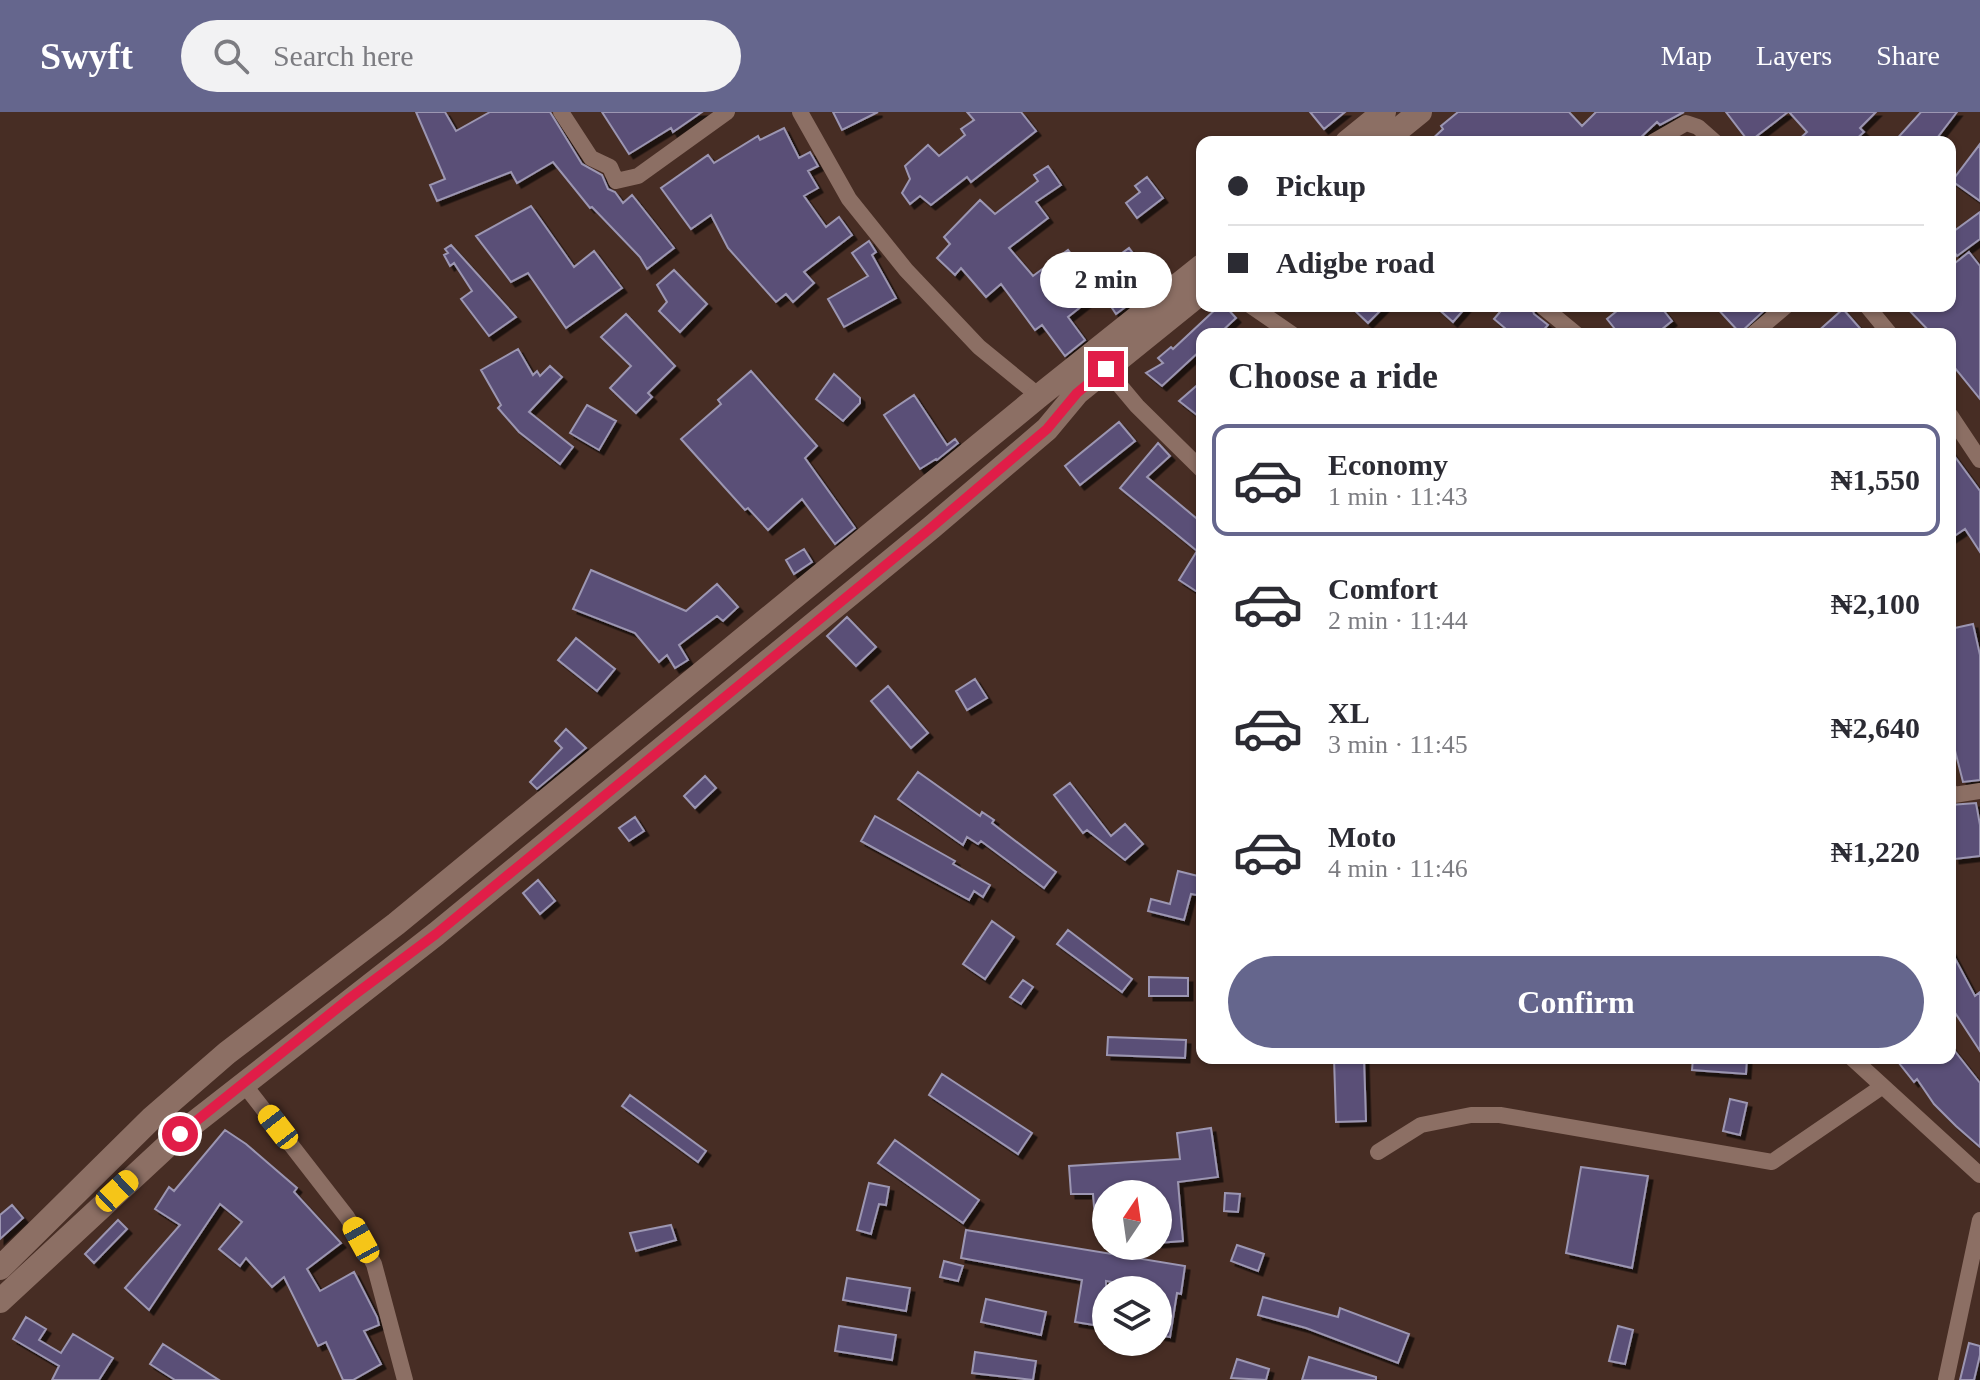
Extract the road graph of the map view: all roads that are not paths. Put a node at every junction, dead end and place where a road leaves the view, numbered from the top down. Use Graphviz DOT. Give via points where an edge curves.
graph roads {
  1 [pos="561,112"];
  2 [pos="727,112"];
  3 [pos="800,112"];
  4 [pos="1420,112"];
  5 [pos="1378,126"];
  6 [pos="1359,136"];
  7 [pos="1663,136"];
  8 [pos="1708,136"];
  9 [pos="1196,271"];
  10 [pos="1196,297"];
  11 [pos="1260,312"];
  12 [pos="1549,312"];
  13 [pos="1779,312"];
  14 [pos="1872,312"];
  15 [pos="1283,328"];
  16 [pos="1569,328"];
  17 [pos="1760,328"];
  18 [pos="1885,328"];
  19 [pos="1106,369"];
  20 [pos="1039,396"];
  21 [pos="1956,424"];
  22 [pos="1980,460"];
  23 [pos="1196,464"];
  24 [pos="1980,791"];
  25 [pos="1956,795"];
  26 [pos="1859,1064"];
  27 [pos="243,1083"];
  28 [pos="1883,1086"];
  29 [pos="1378,1152"];
  30 [pos="1980,1175"];
  31 [pos="1980,1220"];
  32 [pos="13,1268"];
  33 [pos="0,1301"];
  34 [pos="405,1380"];
  35 [pos="1946,1380"];
  1 -- 2 [label="street" via="591,158 610,167 616,181 638,176"];
  3 -- 20 [label="street" via="849,199 906,270 979,347"];
  4 -- 5 [label="main road"];
  5 -- 6 [label="main road"];
  7 -- 8 [label="street" via="1686,123"];
  9 -- 20 [label="main road"];
  10 -- 19 [label="main road"];
  11 -- 15 [label="street"];
  12 -- 16 [label="street"];
  13 -- 17 [label="street"];
  14 -- 18 [label="street"];
  19 -- 23 [label="street"];
  19 -- 27 [label="main road" via="1047,429 932,527 436,934"];
  20 -- 32 [label="main road" via="396,924 227,1053 129,1139"];
  21 -- 22 [label="street"];
  24 -- 25 [label="street"];
  26 -- 28 [label="street"];
  27 -- 32 [label="main road"];
  27 -- 34 [label="street" via="347,1217 374,1264"];
  28 -- 29 [label="street" via="1772,1162 1500,1115 1421,1125"];
  28 -- 30 [label="street"];
  31 -- 35 [label="street"];
  32 -- 33 [label="main road"];
}
